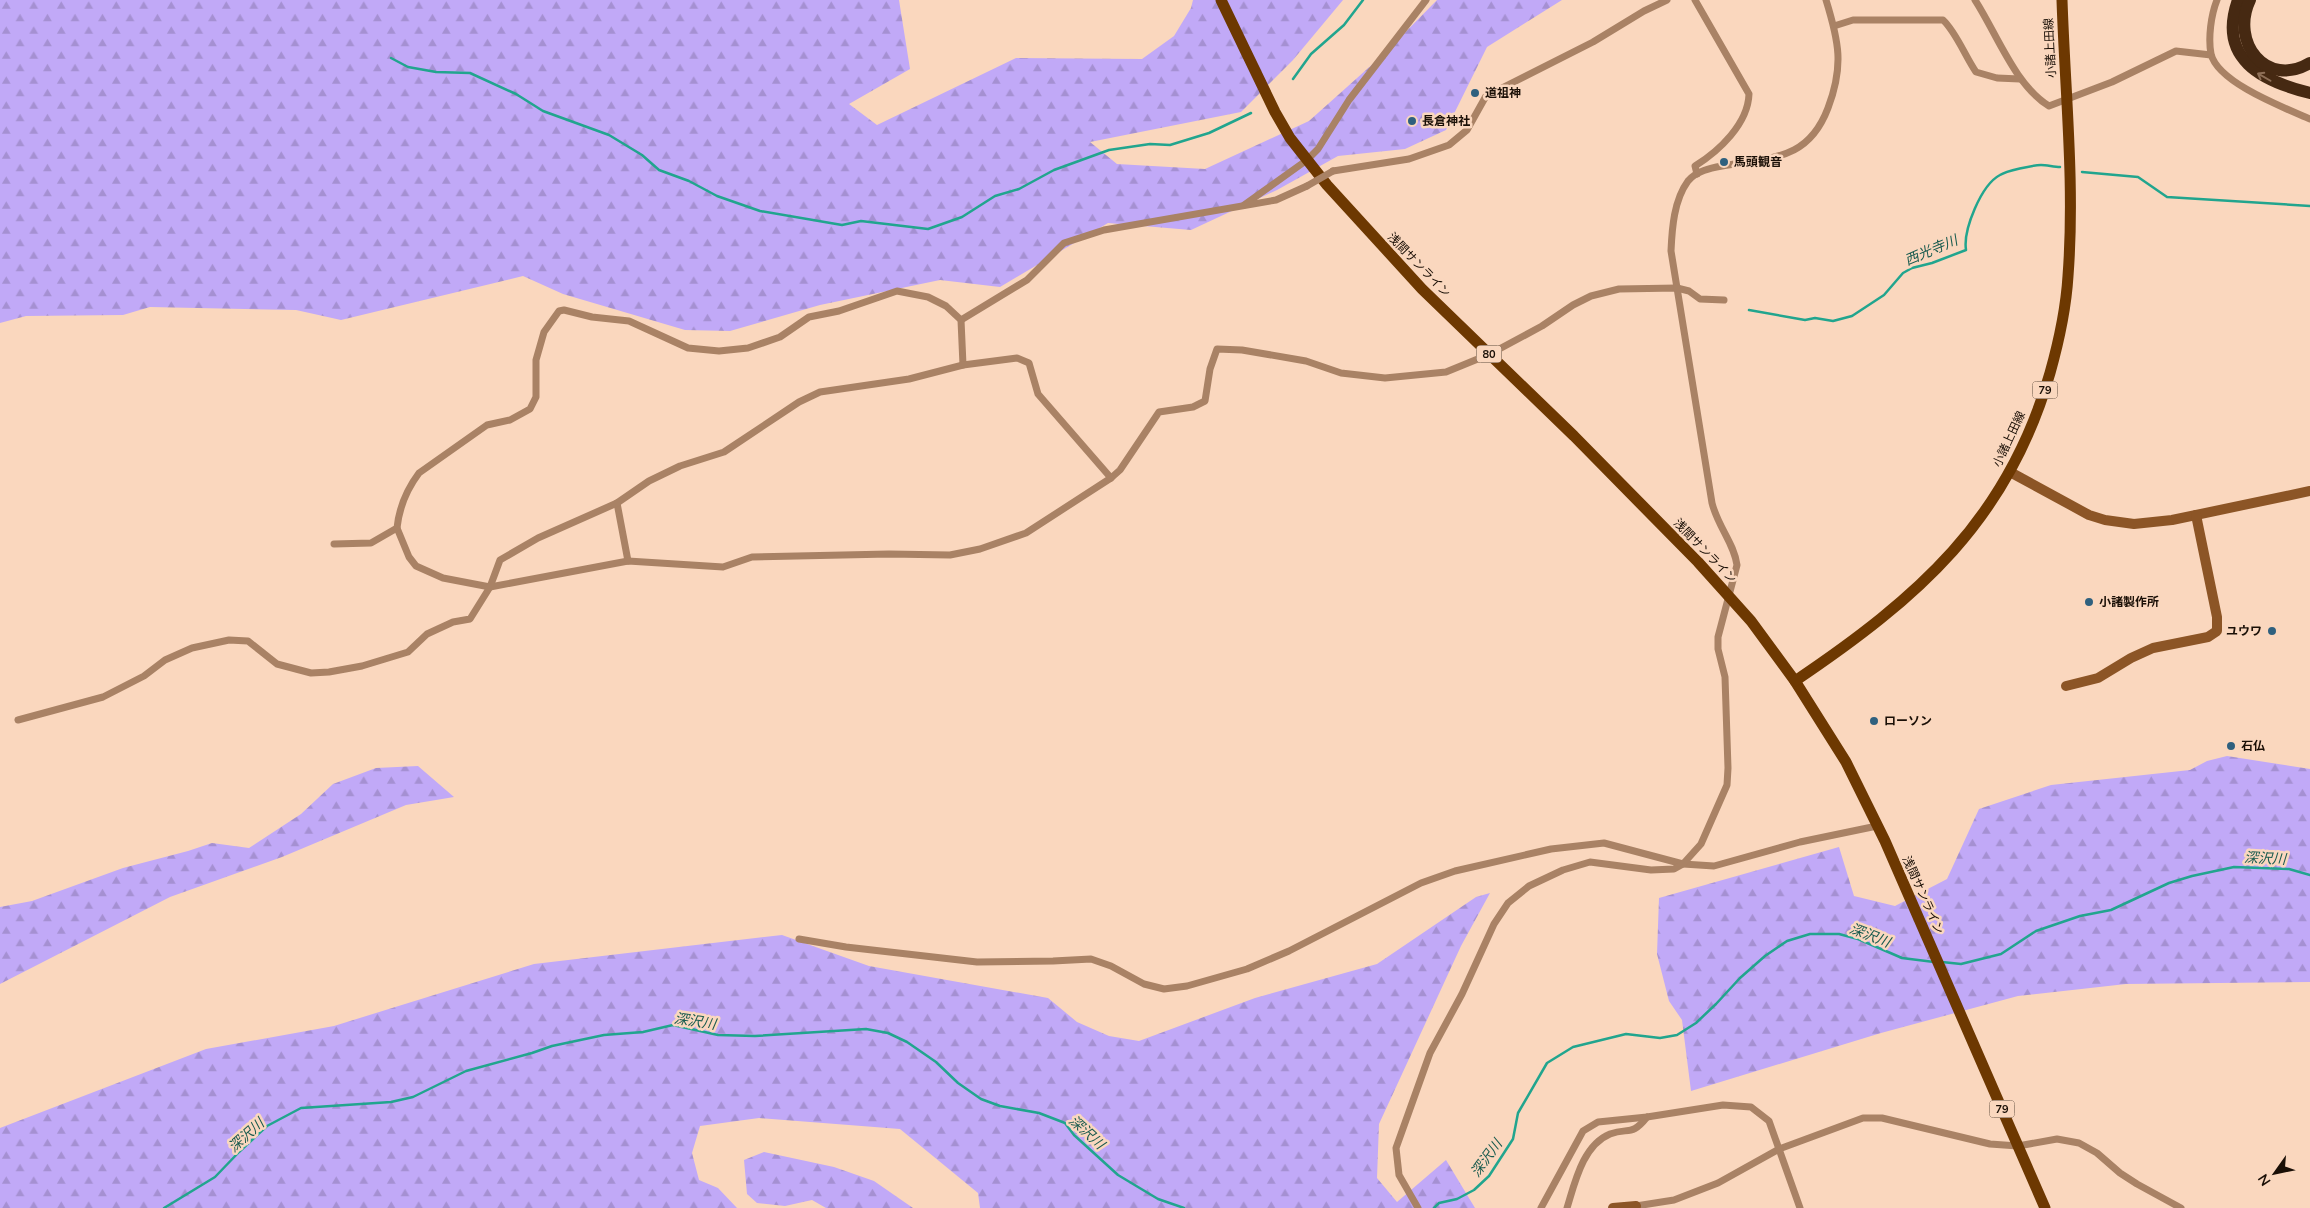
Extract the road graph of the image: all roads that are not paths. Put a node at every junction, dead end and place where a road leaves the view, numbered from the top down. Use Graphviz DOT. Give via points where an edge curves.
graph roads {
  1 [pos="1221,0"];
  2 [pos="1426,0"];
  3 [pos="1667,0"];
  4 [pos="1695,0"];
  5 [pos="1826,0"];
  6 [pos="1975,0"];
  7 [pos="2062,0"];
  8 [pos="2218,0"];
  9 [pos="2238,0"];
  10 [pos="2250,0"];
  11 [pos="1834,26"];
  12 [pos="2211,55"];
  13 [pos="2310,62"];
  14 [pos="2020,79"];
  15 [pos="2310,92"];
  16 [pos="2067,101"];
  17 [pos="2310,119"];
  18 [pos="1307,160"];
  19 [pos="1697,174"];
  20 [pos="1242,206"];
  21 [pos="1676,288"];
  22 [pos="1724,300"];
  23 [pos="961,320"];
  24 [pos="1490,354"];
  25 [pos="963,365"];
  26 [pos="2010,472"];
  27 [pos="1111,478"];
  28 [pos="2310,491"];
  29 [pos="617,503"];
  30 [pos="2196,515"];
  31 [pos="397,528"];
  32 [pos="334,544"];
  33 [pos="628,561"];
  34 [pos="490,587"];
  35 [pos="1730,596"];
  36 [pos="1795,681"];
  37 [pos="2066,686"];
  38 [pos="18,720"];
  39 [pos="1877,826"];
  40 [pos="1683,864"];
  41 [pos="799,939"];
  42 [pos="1647,1117"];
  43 [pos="2018,1146"];
  44 [pos="1779,1149"];
  45 [pos="1636,1206"];
  46 [pos="1418,1208"];
  47 [pos="1541,1208"];
  48 [pos="1567,1208"];
  49 [pos="1613,1208"];
  50 [pos="1800,1208"];
  51 [pos="2045,1208"];
  52 [pos="2182,1208"];
  1 -- 18 [label="main road, 浅間サンライン / 80" via="1275,112"];
  2 -- 18 [label="street"];
  3 -- 20 [label="street, bridge" via="1486,96 1467,130 1449,145 1409,159 1333,172 1276,200"];
  4 -- 19 [label="street" via="1749,94 1742,117 1713,154 1696,166"];
  5 -- 11 [label="street"];
  6 -- 14 [label="street"];
  7 -- 16 [label="main road, 小諸上田線 / 79"];
  8 -- 12 [label="street" via="2212,19"];
  15 -- 9 [label="highway, one-way" via="2268,80 2246,62 2234,39 2233,18"];
  10 -- 13 [label="highway" via="2244,29 2248,46 2258,59 2271,68 2287,71"];
  11 -- 14 [label="street" via="1853,20 1943,20 1976,72 1997,78"];
  11 -- 19 [label="street" via="1839,62 1837,84 1821,125 1810,140 1790,153 1712,168"];
  12 -- 16 [label="street" via="2176,51"];
  12 -- 17 [label="street" via="2222,71 2240,85"];
  14 -- 16 [label="street" via="2049,106"];
  16 -- 26 [label="main road, 小諸上田線 / 79" via="2070,239 2064,314 2038,409"];
  18 -- 20 [label="street"];
  18 -- 24 [label="main road, 浅間サンライン / 80" via="1422,289"];
  19 -- 21 [label="street" via="1683,191 1674,222 1671,251"];
  20 -- 23 [label="street" via="1104,230 1064,243 1027,280"];
  21 -- 22 [label="street" via="1689,291 1700,299"];
  21 -- 24 [label="street" via="1619,289 1592,296"];
  21 -- 35 [label="street" via="1712,503 1716,519 1736,554 1736,572"];
  23 -- 25 [label="street"];
  23 -- 31 [label="street" via="946,306 928,297 897,291 839,311 809,317 780,337 748,348 719,351 688,348 629,321 559,311 544,332 536,360 536,397 530,409 510,420 487,425 419,473 399,513"];
  24 -- 27 [label="street" via="1446,372 1385,378 1341,373 1306,361 1217,349 1205,401 1193,407 1159,412 1120,470"];
  24 -- 35 [label="main road, 浅間サンライン / 80"];
  25 -- 27 [label="street" via="1017,358 1029,363 1038,394"];
  25 -- 29 [label="street" via="909,379 820,392 799,402 724,452 680,466 649,481"];
  26 -- 30 [label="street" via="2071,506 2105,520 2134,524"];
  26 -- 36 [label="main road, 小諸上田線 / 79" via="1977,523 1924,582 1881,620"];
  27 -- 33 [label="street" via="1026,533 980,549 950,555 752,557 723,567"];
  28 -- 30 [label="street"];
  29 -- 33 [label="street"];
  29 -- 34 [label="street" via="538,538 500,560"];
  30 -- 37 [label="street" via="2217,631 2208,637 2153,648 2098,678"];
  31 -- 32 [label="street" via="371,543"];
  31 -- 34 [label="street" via="416,566 443,578"];
  33 -- 34 [label="street"];
  34 -- 38 [label="street" via="470,619 453,622 427,634 408,652 393,658 311,673 277,664 248,641 229,640 192,648 165,660 144,676 103,697"];
  35 -- 36 [label="main road, 浅間サンライン / 80"];
  35 -- 40 [label="street" via="1718,637 1725,677 1727,785 1701,844"];
  36 -- 39 [label="main road, 浅間サンライン / 79" via="1846,762"];
  39 -- 40 [label="street" via="1800,842 1714,866"];
  39 -- 43 [label="main road, 浅間サンライン / 79"];
  40 -- 41 [label="street" via="1604,842 1551,849 1454,871 1421,883 1247,969 1164,989 1144,984 1091,959 977,962"];
  40 -- 46 [label="street" via="1674,869 1651,870 1590,862 1529,886 1508,904 1494,924 1430,1053 1396,1148 1398,1175"];
  42 -- 44 [label="street" via="1723,1105 1751,1108 1769,1121"];
  42 -- 47 [label="street" via="1598,1122 1582,1131"];
  42 -- 48 [label="street" via="1639,1128 1613,1133 1600,1139 1589,1151"];
  43 -- 44 [label="street" via="1990,1144 1882,1118 1863,1118"];
  43 -- 51 [label="main road, 浅間サンライン / 79"];
  43 -- 52 [label="street" via="2057,1139 2079,1143 2137,1184"];
  44 -- 45 [label="street" via="1718,1183 1674,1200"];
  44 -- 50 [label="street"];
  45 -- 49 [label="street"];
}
